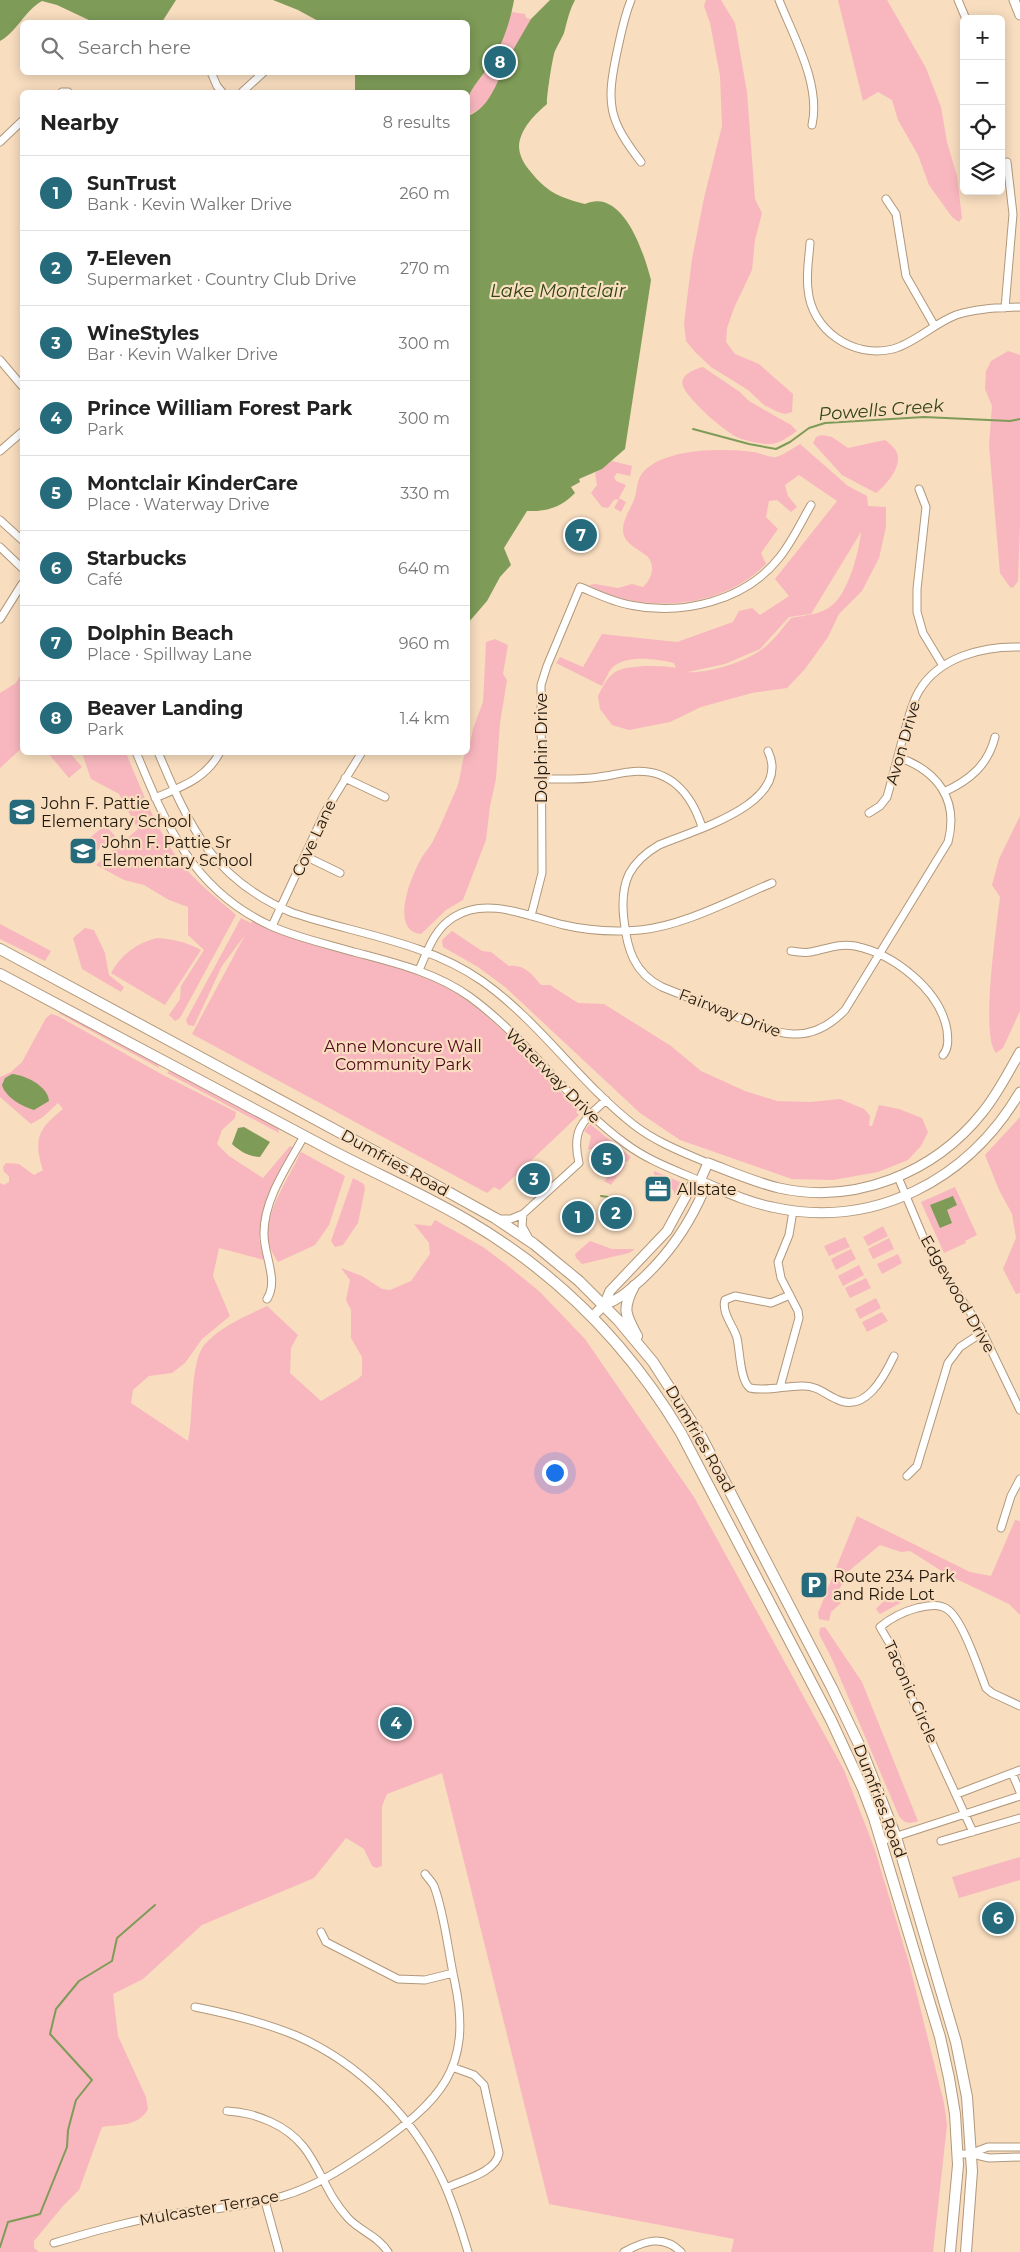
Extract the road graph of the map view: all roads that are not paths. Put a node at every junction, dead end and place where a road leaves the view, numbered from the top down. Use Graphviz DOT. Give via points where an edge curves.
graph roads {
  1 [pos="631,0"];
  2 [pos="779,0"];
  3 [pos="958,0"];
  4 [pos="1014,0"];
  5 [pos="964,15"];
  6 [pos="1020,15"];
  7 [pos="212,75"];
  8 [pos="261,75"];
  9 [pos="220,90"];
  10 [pos="244,90"];
  11 [pos="20,123"];
  12 [pos="812,125"];
  13 [pos="0,142"];
  14 [pos="641,162"];
  15 [pos="1007,162"];
  16 [pos="886,199"];
  17 [pos="810,243"];
  18 [pos="1020,307"];
  19 [pos="1005,308"];
  20 [pos="934,325"];
  21 [pos="0,360"];
  22 [pos="20,384"];
  23 [pos="20,434"];
  24 [pos="0,451"];
  25 [pos="919,489"];
  26 [pos="810,505"];
  27 [pos="0,520"];
  28 [pos="20,538"];
  29 [pos="0,547"];
  30 [pos="20,566"];
  31 [pos="20,587"];
  32 [pos="1,615"];
  33 [pos="1020,647"];
  34 [pos="943,666"];
  35 [pos="994,737"];
  36 [pos="768,751"];
  37 [pos="137,755"];
  38 [pos="159,755"];
  39 [pos="218,755"];
  40 [pos="360,755"];
  41 [pos="898,757"];
  42 [pos="345,778"];
  43 [pos="541,779"];
  44 [pos="174,790"];
  45 [pos="944,792"];
  46 [pos="385,797"];
  47 [pos="155,798"];
  48 [pos="869,813"];
  49 [pos="702,827"];
  50 [pos="306,856"];
  51 [pos="340,873"];
  52 [pos="772,883"];
  53 [pos="281,908"];
  54 [pos="532,916"];
  55 [pos="272,926"];
  56 [pos="625,930"];
  57 [pos="0,948"];
  58 [pos="791,951"];
  59 [pos="427,952"];
  60 [pos="879,956"];
  61 [pos="419,970"];
  62 [pos="0,974"];
  63 [pos="1020,1052"];
  64 [pos="942,1055"];
  65 [pos="1020,1092"];
  66 [pos="606,1100"];
  67 [pos="591,1113"];
  68 [pos="304,1136"];
  69 [pos="708,1163"];
  70 [pos="898,1177"];
  71 [pos="700,1181"];
  72 [pos="906,1196"];
  73 [pos="793,1211"];
  74 [pos="523,1214"];
  75 [pos="495,1218"];
  76 [pos="534,1244"];
  77 [pos="634,1286"];
  78 [pos="790,1295"];
  79 [pos="267,1299"];
  80 [pos="604,1305"];
  81 [pos="593,1316"];
  82 [pos="983,1332"];
  83 [pos="644,1350"];
  84 [pos="894,1356"];
  85 [pos="780,1388"];
  86 [pos="1020,1410"];
  87 [pos="907,1476"];
  88 [pos="1020,1479"];
  89 [pos="1001,1528"];
  90 [pos="766,1560"];
  91 [pos="751,1567"];
  92 [pos="1020,1706"];
  93 [pos="1020,1770"];
  94 [pos="1012,1773"];
  95 [pos="957,1794"];
  96 [pos="1020,1794"];
  97 [pos="966,1814"];
  98 [pos="1020,1818"];
  99 [pos="973,1832"];
  100 [pos="896,1837"];
  101 [pos="882,1841"];
  102 [pos="941,1841"];
  103 [pos="424,1874"];
  104 [pos="321,1932"];
  105 [pos="453,1973"];
  106 [pos="195,2007"];
  107 [pos="452,2067"];
  108 [pos="227,2111"];
  109 [pos="407,2124"];
  110 [pos="1020,2146"];
  111 [pos="957,2154"];
  112 [pos="972,2154"];
  113 [pos="1020,2157"];
  114 [pos="323,2180"];
  115 [pos="446,2188"];
  116 [pos="265,2201"];
  117 [pos="54,2243"];
  118 [pos="279,2252"];
  119 [pos="388,2252"];
  120 [pos="468,2252"];
  121 [pos="624,2252"];
  122 [pos="681,2252"];
  123 [pos="950,2252"];
  124 [pos="966,2252"];
  1 -- 14 [label="street" via="624,18 611,82 611,104 620,134"];
  2 -- 12 [label="street" via="811,86 815,107"];
  3 -- 5 [label="street"];
  4 -- 6 [label="main road"];
  7 -- 9 [label="street"];
  8 -- 10 [label="street"];
  11 -- 13 [label="street"];
  15 -- 19 [label="street" via="1013,214"];
  16 -- 20 [label="street" via="896,214 906,276"];
  17 -- 20 [label="street" via="810,300 822,324 837,339 854,348 882,351 903,345"];
  18 -- 19 [label="street"];
  19 -- 20 [label="street" via="972,311"];
  21 -- 22 [label="street"];
  23 -- 24 [label="street"];
  25 -- 34 [label="street" via="926,507 917,612 926,639"];
  26 -- 43 [label="street, Dolphin Drive" via="772,566 721,598 684,607 644,608 616,602 580,587 541,685"];
  27 -- 28 [label="street"];
  29 -- 30 [label="street"];
  31 -- 32 [label="street"];
  33 -- 34 [label="street, Avon Drive" via="977,651"];
  34 -- 41 [label="street, Avon Drive" via="925,682 914,700"];
  35 -- 45 [label="street" via="988,756 975,773"];
  36 -- 49 [label="street, Fairway Drive" via="773,769 766,788 736,813"];
  37 -- 47 [label="street, Waterway Drive"];
  38 -- 44 [label="street, Waterway Drive"];
  39 -- 44 [label="street" via="200,777"];
  40 -- 42 [label="street, Cove Lane"];
  41 -- 45 [label="street, Fairway Drive" via="931,775"];
  41 -- 48 [label="street, Avon Drive" via="887,797"];
  42 -- 46 [label="street"];
  42 -- 50 [label="street, Cove Lane" via="325,812"];
  43 -- 49 [label="street" via="650,773 669,780 684,792"];
  43 -- 54 [label="street, Dolphin Drive" via="542,873"];
  44 -- 47 [label="street"];
  44 -- 53 [label="street, Waterway Drive" via="193,830 221,866 248,889"];
  45 -- 60 [label="street, Fairway Drive" via="952,823 948,842"];
  47 -- 55 [label="street, Waterway Drive" via="179,845 201,873 236,905"];
  49 -- 56 [label="street, Fairway Drive" via="660,845 635,864 624,892"];
  50 -- 51 [label="street"];
  50 -- 53 [label="street, Cove Lane"];
  52 -- 56 [label="street" via="669,924"];
  53 -- 55 [label="street, Cove Lane"];
  53 -- 59 [label="street, Waterway Drive"];
  54 -- 56 [label="street" via="584,928"];
  54 -- 59 [label="street" via="500,909 466,912 443,926"];
  55 -- 61 [label="street, Waterway Drive"];
  56 -- 60 [label="street, Fairway Drive" via="634,961 650,980 782,1034 813,1032 838,1018"];
  57 -- 75 [label="highway, Dumfries Road"];
  58 -- 60 [label="street" via="810,952 843,945"];
  59 -- 61 [label="street"];
  59 -- 66 [label="street, Waterway Drive" via="461,967 492,988"];
  60 -- 64 [label="street" via="907,972 934,999 943,1016 947,1034 948,1045"];
  61 -- 67 [label="street, Waterway Drive" via="449,984 483,1007"];
  62 -- 68 [label="highway, Dumfries Road"];
  63 -- 70 [label="main road, Waterway Drive" via="971,1126 942,1152"];
  65 -- 72 [label="main road, Waterway Drive" via="999,1124 974,1152 949,1172"];
  66 -- 67 [label="street"];
  66 -- 69 [label="street, Waterway Drive" via="645,1133"];
  67 -- 71 [label="street, Waterway Drive" via="615,1136 644,1156"];
  67 -- 74 [label="street" via="577,1134 579,1163"];
  68 -- 79 [label="street" via="266,1215 264,1236 271,1282"];
  68 -- 81 [label="highway, Dumfries Road" via="493,1236 543,1271"];
  69 -- 70 [label="main road, Waterway Drive" via="760,1183 814,1192 848,1191"];
  69 -- 71 [label="main road"];
  70 -- 72 [label="street, Edgewood Drive"];
  71 -- 73 [label="main road, Waterway Drive" via="754,1202"];
  71 -- 77 [label="main road" via="704,1190 680,1237 660,1262"];
  71 -- 80 [label="main road" via="692,1185 678,1214 657,1243 610,1290"];
  72 -- 73 [label="main road, Waterway Drive" via="852,1210"];
  72 -- 82 [label="street, Edgewood Drive" via="937,1263"];
  73 -- 78 [label="street" via="789,1235 778,1262 781,1278"];
  74 -- 75 [label="street" via="511,1219"];
  74 -- 76 [label="street" via="524,1232"];
  75 -- 76 [label="highway, Dumfries Road"];
  76 -- 80 [label="highway, Dumfries Road"];
  77 -- 80 [label="main road" via="619,1300"];
  77 -- 83 [label="highway" via="626,1302 626,1314"];
  78 -- 85 [label="street" via="799,1318"];
  78 -- 85 [label="street" via="767,1304 731,1296 724,1304 738,1340 747,1386 753,1389"];
  80 -- 81 [label="main road"];
  80 -- 83 [label="highway, Dumfries Road"];
  81 -- 91 [label="highway, Dumfries Road" via="637,1367 667,1410"];
  82 -- 86 [label="street, Edgewood Drive"];
  82 -- 87 [label="street" via="960,1347 948,1363 917,1466"];
  83 -- 90 [label="highway, Dumfries Road" via="692,1419"];
  84 -- 85 [label="street" via="876,1388 858,1401 839,1401 812,1387"];
  88 -- 89 [label="street"];
  90 -- 91 [label="highway"];
  90 -- 100 [label="highway, Dumfries Road" via="863,1753"];
  91 -- 101 [label="highway, Dumfries Road" via="831,1720 863,1789"];
  92 -- 95 [label="street, Taconic Circle" via="986,1688 960,1625 947,1609 931,1605 910,1610 897,1614 880,1627 894,1651 916,1708"];
  93 -- 94 [label="street"];
  94 -- 95 [label="street"];
  94 -- 96 [label="street"];
  95 -- 97 [label="street, Taconic Circle"];
  96 -- 97 [label="street"];
  97 -- 99 [label="street, Taconic Circle"];
  97 -- 100 [label="street"];
  98 -- 99 [label="street"];
  99 -- 102 [label="street"];
  100 -- 101 [label="street"];
  100 -- 112 [label="highway, Dumfries Road" via="956,2042 967,2097"];
  101 -- 111 [label="highway, Dumfries Road" via="944,2052 955,2114"];
  103 -- 105 [label="street, Mulcaster Terrace" via="433,1885"];
  104 -- 105 [label="street" via="326,1942 398,1979 425,1980"];
  105 -- 107 [label="street, Mulcaster Terrace" via="461,2023"];
  106 -- 109 [label="street" via="252,2020 313,2044 364,2078 391,2103"];
  107 -- 109 [label="street, Mulcaster Terrace" via="438,2092"];
  107 -- 115 [label="street" via="474,2075 484,2085 499,2153 492,2166"];
  108 -- 114 [label="street" via="251,2113 292,2133 308,2150"];
  109 -- 114 [label="street, Mulcaster Terrace"];
  109 -- 115 [label="street" via="432,2159"];
  110 -- 112 [label="street" via="988,2147"];
  111 -- 112 [label="street"];
  111 -- 123 [label="highway, Dumfries Road"];
  112 -- 113 [label="street" via="989,2158"];
  112 -- 124 [label="highway, Dumfries Road"];
  114 -- 116 [label="street, Mulcaster Terrace"];
  114 -- 119 [label="street" via="347,2217"];
  115 -- 120 [label="street"];
  116 -- 117 [label="street, Mulcaster Terrace" via="129,2222"];
  116 -- 118 [label="street"];
  121 -- 122 [label="street" via="654,2240 670,2243"];
}
